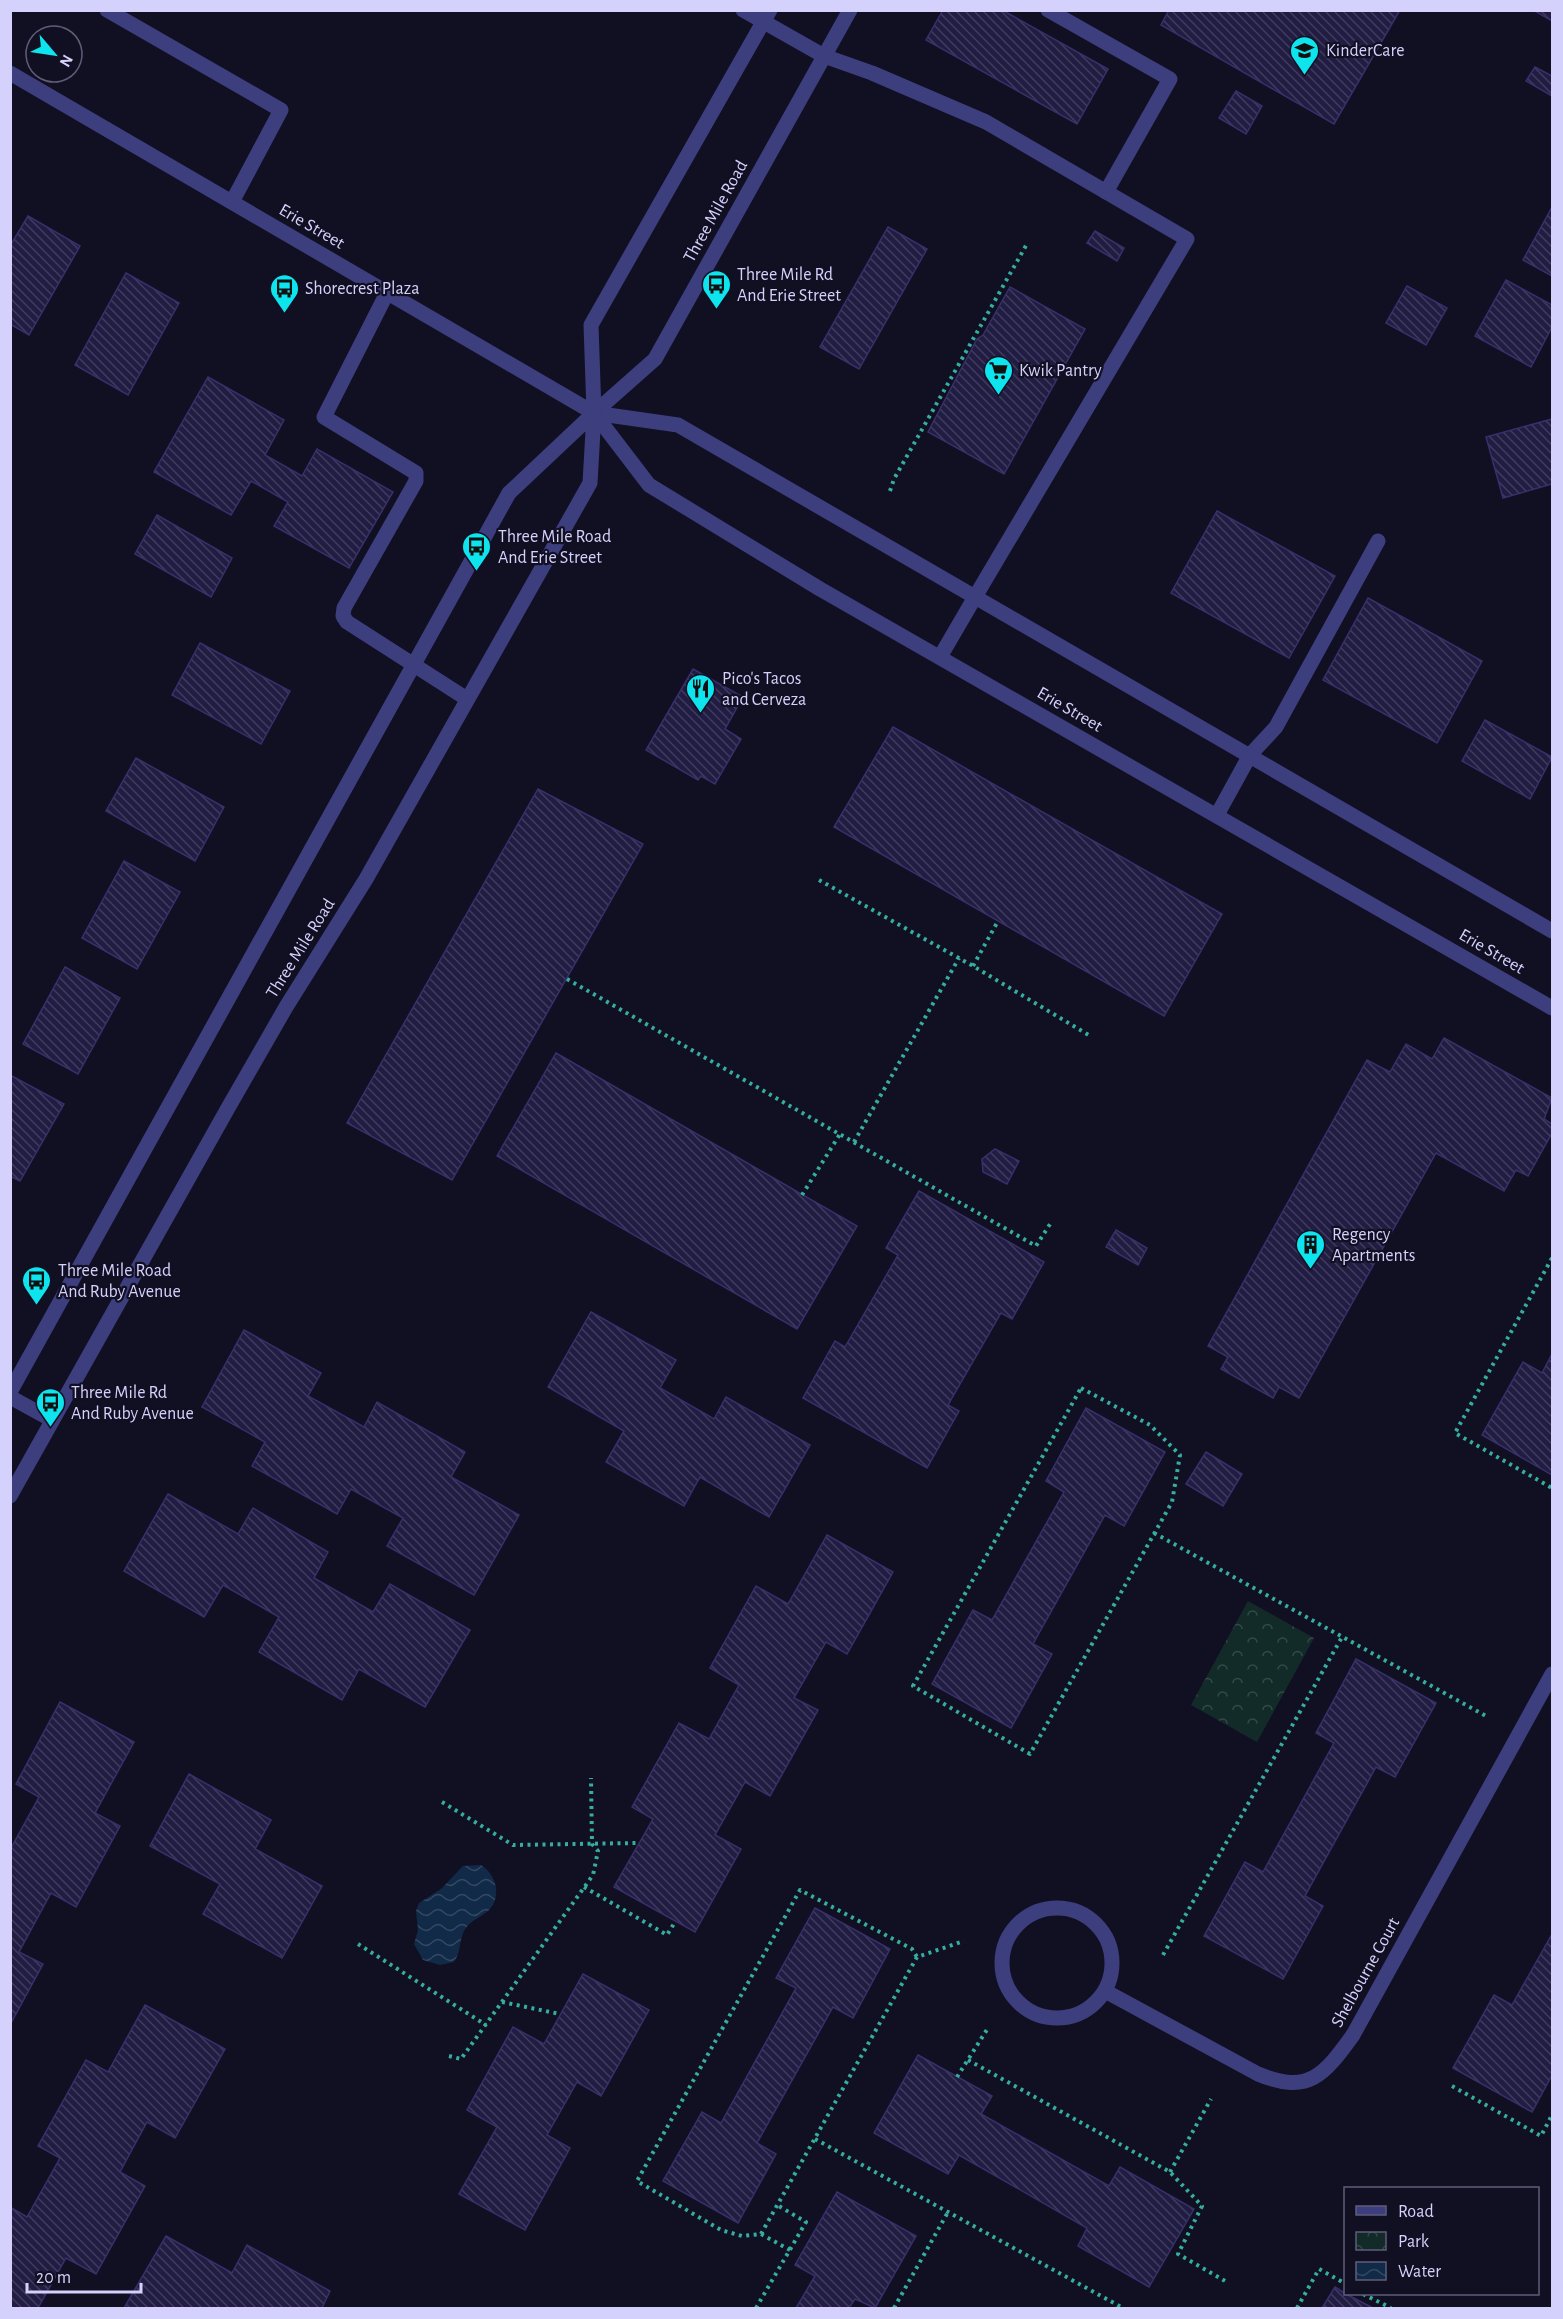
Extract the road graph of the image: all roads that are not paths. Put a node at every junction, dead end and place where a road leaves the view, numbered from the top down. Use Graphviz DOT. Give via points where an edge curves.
graph roads {
  1 [pos="107,10"];
  2 [pos="743,10"];
  3 [pos="850,10"];
  4 [pos="1048,10"];
  5 [pos="767,16"];
  6 [pos="824,56"];
  7 [pos="10,73"];
  8 [pos="1106,192"];
  9 [pos="231,202"];
  10 [pos="387,293"];
  11 [pos="594,413"];
  12 [pos="1378,541"];
  13 [pos="975,597"];
  14 [pos="940,657"];
  15 [pos="414,665"];
  16 [pos="467,699"];
  17 [pos="1250,755"];
  18 [pos="1217,815"];
  19 [pos="1552,931"];
  20 [pos="1552,1008"];
  21 [pos="10,1392"];
  22 [pos="10,1397"];
  23 [pos="52,1420"];
  24 [pos="10,1496"];
  25 [pos="1552,1674"];
  26 [pos="1105,1991"];
  1 -- 9 [label="street" via="281,110"];
  2 -- 5 [label="street"];
  3 -- 6 [label="street, Three Mile Road"];
  4 -- 8 [label="street" via="1170,79"];
  5 -- 6 [label="street"];
  5 -- 11 [label="street, Three Mile Road" via="591,326"];
  6 -- 8 [label="street" via="986,122"];
  6 -- 11 [label="street, Three Mile Road" via="655,359"];
  7 -- 9 [label="street, Erie Street"];
  8 -- 13 [label="street" via="1187,239"];
  9 -- 10 [label="street, Erie Street"];
  10 -- 11 [label="street, Erie Street"];
  10 -- 15 [label="street" via="324,417 416,473 416,481 343,616"];
  11 -- 13 [label="street, Erie Street" via="678,425"];
  11 -- 14 [label="street, Erie Street" via="649,485"];
  11 -- 15 [label="street, Three Mile Road" via="509,493"];
  11 -- 16 [label="street, Three Mile Road" via="590,483"];
  12 -- 17 [label="street" via="1276,727"];
  13 -- 14 [label="street"];
  13 -- 17 [label="street, Erie Street"];
  14 -- 18 [label="street, Erie Street"];
  15 -- 16 [label="street"];
  15 -- 21 [label="street, Three Mile Road"];
  16 -- 23 [label="street, Three Mile Road"];
  17 -- 18 [label="street"];
  17 -- 19 [label="street, Erie Street"];
  18 -- 20 [label="street, Erie Street"];
  22 -- 23 [label="street"];
  23 -- 24 [label="street, Three Mile Road"];
  25 -- 26 [label="street, Shelbourne Court" via="1353,2035 1335,2059 1308,2082 1282,2084 1258,2074"];
  26 -- 26 [label="street" via="1112,1973 1112,1954 1106,1936 1094,1921 1059,1908 1041,1910 1012,1931 1004,1947 1003,1973 1014,1998 1027,2010 1043,2017 1078,2014 1094,2005"];
}
